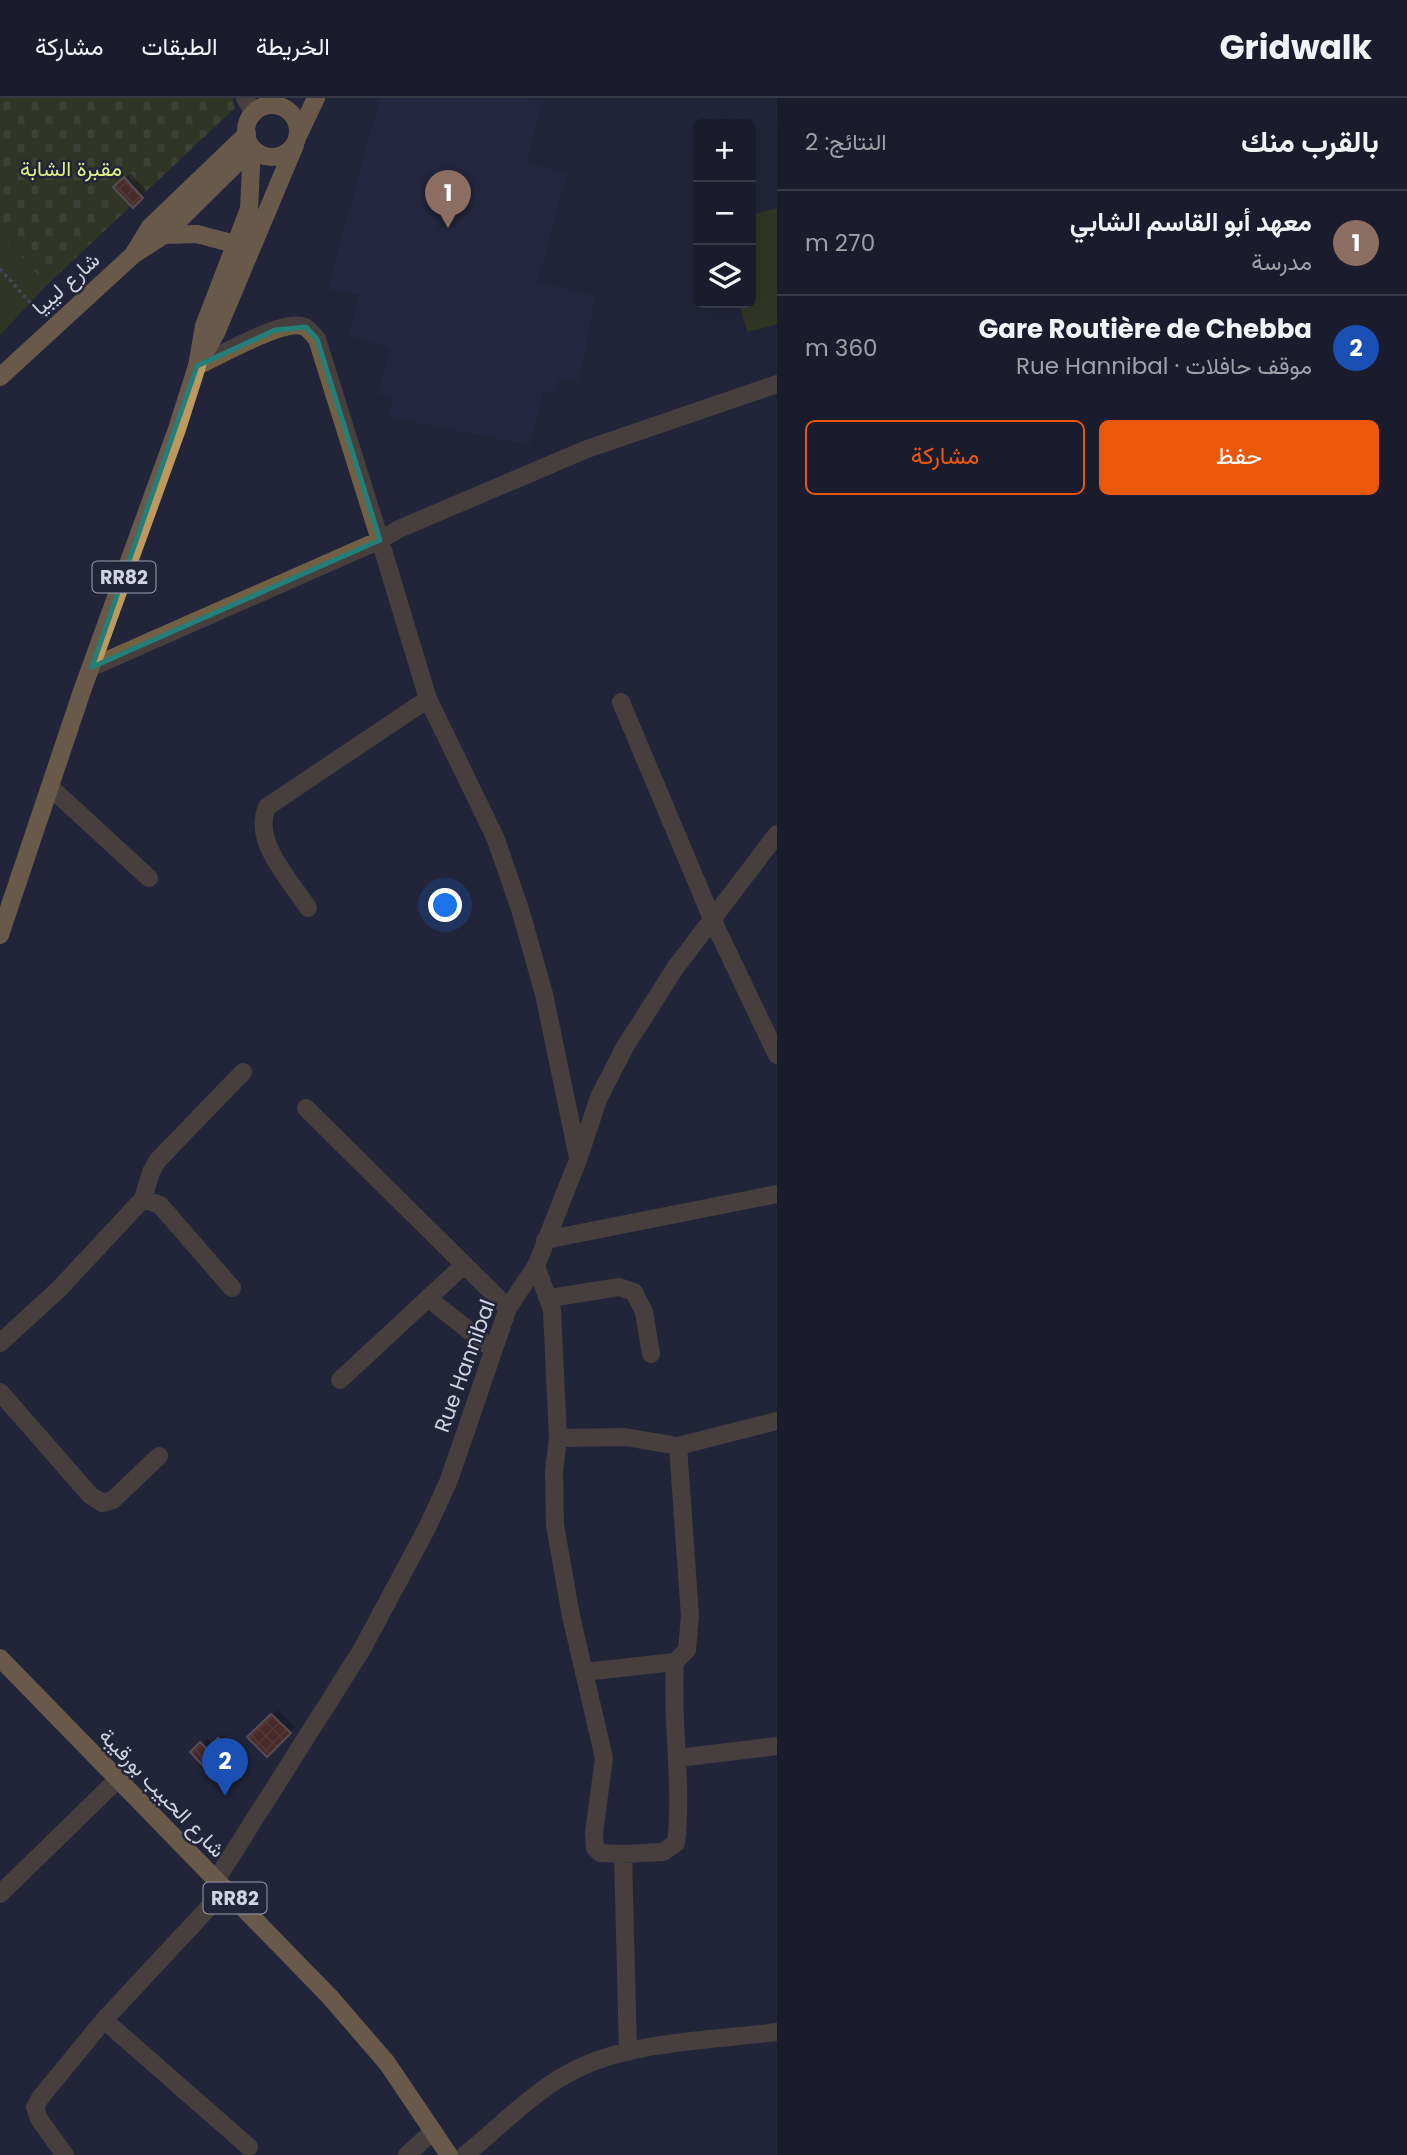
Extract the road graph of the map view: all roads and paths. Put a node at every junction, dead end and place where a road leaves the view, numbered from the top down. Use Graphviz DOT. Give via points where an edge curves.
graph roads {
  1 [pos="316,98"];
  2 [pos="258,104"];
  3 [pos="296,140"];
  4 [pos="249,141"];
  5 [pos="164,235"];
  6 [pos="245,246"];
  7 [pos="133,255"];
  8 [pos="0,269"];
  9 [pos="52,327"];
  10 [pos="197,366"];
  11 [pos="0,377"];
  12 [pos="777,384"];
  13 [pos="380,540"];
  14 [pos="92,667"];
  15 [pos="428,699"];
  16 [pos="621,702"];
  17 [pos="50,787"];
  18 [pos="777,834"];
  19 [pos="149,878"];
  20 [pos="308,908"];
  21 [pos="713,921"];
  22 [pos="0,935"];
  23 [pos="777,1055"];
  24 [pos="243,1072"];
  25 [pos="306,1108"];
  26 [pos="578,1160"];
  27 [pos="777,1194"];
  28 [pos="143,1199"];
  29 [pos="545,1240"];
  30 [pos="464,1265"];
  31 [pos="536,1266"];
  32 [pos="232,1288"];
  33 [pos="428,1298"];
  34 [pos="550,1298"];
  35 [pos="508,1308"];
  36 [pos="0,1343"];
  37 [pos="492,1349"];
  38 [pos="651,1354"];
  39 [pos="340,1380"];
  40 [pos="0,1392"];
  41 [pos="777,1421"];
  42 [pos="558,1438"];
  43 [pos="678,1446"];
  44 [pos="159,1456"];
  45 [pos="0,1657"];
  46 [pos="675,1662"];
  47 [pos="584,1672"];
  48 [pos="777,1746"];
  49 [pos="678,1758"];
  50 [pos="117,1780"];
  51 [pos="623,1854"];
  52 [pos="221,1884"];
  53 [pos="0,1894"];
  54 [pos="104,2020"];
  55 [pos="777,2032"];
  56 [pos="628,2052"];
  57 [pos="433,2131"];
  58 [pos="248,2147"];
  59 [pos="65,2155"];
  60 [pos="407,2155"];
  61 [pos="449,2155"];
  62 [pos="465,2155"];
  1 -- 3 [label="main road, RR82"];
  2 -- 3 [label="main road, RR82" via="284,108 296,120"];
  2 -- 4 [label="main road, RR82"];
  3 -- 4 [label="main road" via="289,151 274,158 258,153"];
  3 -- 6 [label="main road, RR82"];
  4 -- 5 [label="main road, شارع ليبيا"];
  4 -- 6 [label="main road, RR82" via="253,186"];
  4 -- 7 [label="main road, شارع ليبيا" via="150,227"];
  5 -- 6 [label="main road" via="197,234"];
  5 -- 7 [label="main road, شارع ليبيا"];
  6 -- 10 [label="main road, RR82" via="204,326"];
  7 -- 9 [label="main road, شارع ليبيا"];
  8 -- 9 [label="path"];
  9 -- 11 [label="main road, شارع ليبيا"];
  10 -- 13 [label="street" via="275,330 306,327 317,339"];
  10 -- 14 [label="main road, RR82"];
  12 -- 13 [label="street" via="587,449"];
  13 -- 14 [label="street"];
  13 -- 15 [label="street"];
  14 -- 17 [label="main road, RR82"];
  15 -- 20 [label="street" via="267,807 261,821 263,837"];
  15 -- 26 [label="street" via="495,837 520,909 544,994"];
  16 -- 21 [label="street"];
  17 -- 19 [label="street"];
  17 -- 22 [label="main road, RR82"];
  18 -- 21 [label="street, Rue Hannibal"];
  21 -- 23 [label="street"];
  21 -- 26 [label="street, Rue Hannibal" via="626,1045 599,1097"];
  24 -- 28 [label="street" via="158,1160"];
  25 -- 30 [label="street"];
  26 -- 29 [label="street, Rue Hannibal"];
  27 -- 29 [label="street"];
  28 -- 32 [label="street" via="160,1205"];
  28 -- 36 [label="street" via="59,1289"];
  29 -- 31 [label="street, Rue Hannibal"];
  30 -- 33 [label="street"];
  30 -- 35 [label="street"];
  31 -- 34 [label="street"];
  31 -- 35 [label="street, Rue Hannibal"];
  33 -- 37 [label="street"];
  33 -- 39 [label="street"];
  34 -- 38 [label="street" via="619,1287 634,1292 644,1312"];
  34 -- 42 [label="street"];
  35 -- 37 [label="street, Rue Hannibal"];
  37 -- 52 [label="street, Rue Hannibal" via="449,1480 427,1528 360,1651"];
  40 -- 44 [label="street" via="102,1503 113,1500"];
  41 -- 43 [label="street"];
  42 -- 43 [label="street" via="625,1437"];
  42 -- 47 [label="street" via="555,1525"];
  43 -- 46 [label="street" via="690,1616 687,1650"];
  45 -- 50 [label="main road, شارع الحبيب بورقيبة / RR82"];
  46 -- 47 [label="street"];
  46 -- 49 [label="street"];
  47 -- 51 [label="street" via="604,1758 595,1848 600,1853"];
  48 -- 49 [label="street"];
  49 -- 51 [label="street" via="676,1843 663,1852"];
  50 -- 52 [label="main road, شارع الحبيب بورقيبة / RR82"];
  50 -- 53 [label="street"];
  51 -- 56 [label="street"];
  52 -- 54 [label="street, Rue Hannibal"];
  52 -- 57 [label="main road, شارع الحبيب بورقيبة / RR82" via="387,2063"];
  54 -- 58 [label="street"];
  54 -- 59 [label="street, Rue Hannibal" via="35,2107"];
  55 -- 56 [label="street"];
  56 -- 62 [label="street" via="578,2068"];
  57 -- 60 [label="street"];
  57 -- 61 [label="main road, شارع الحبيب بورقيبة / RR82"];
}
